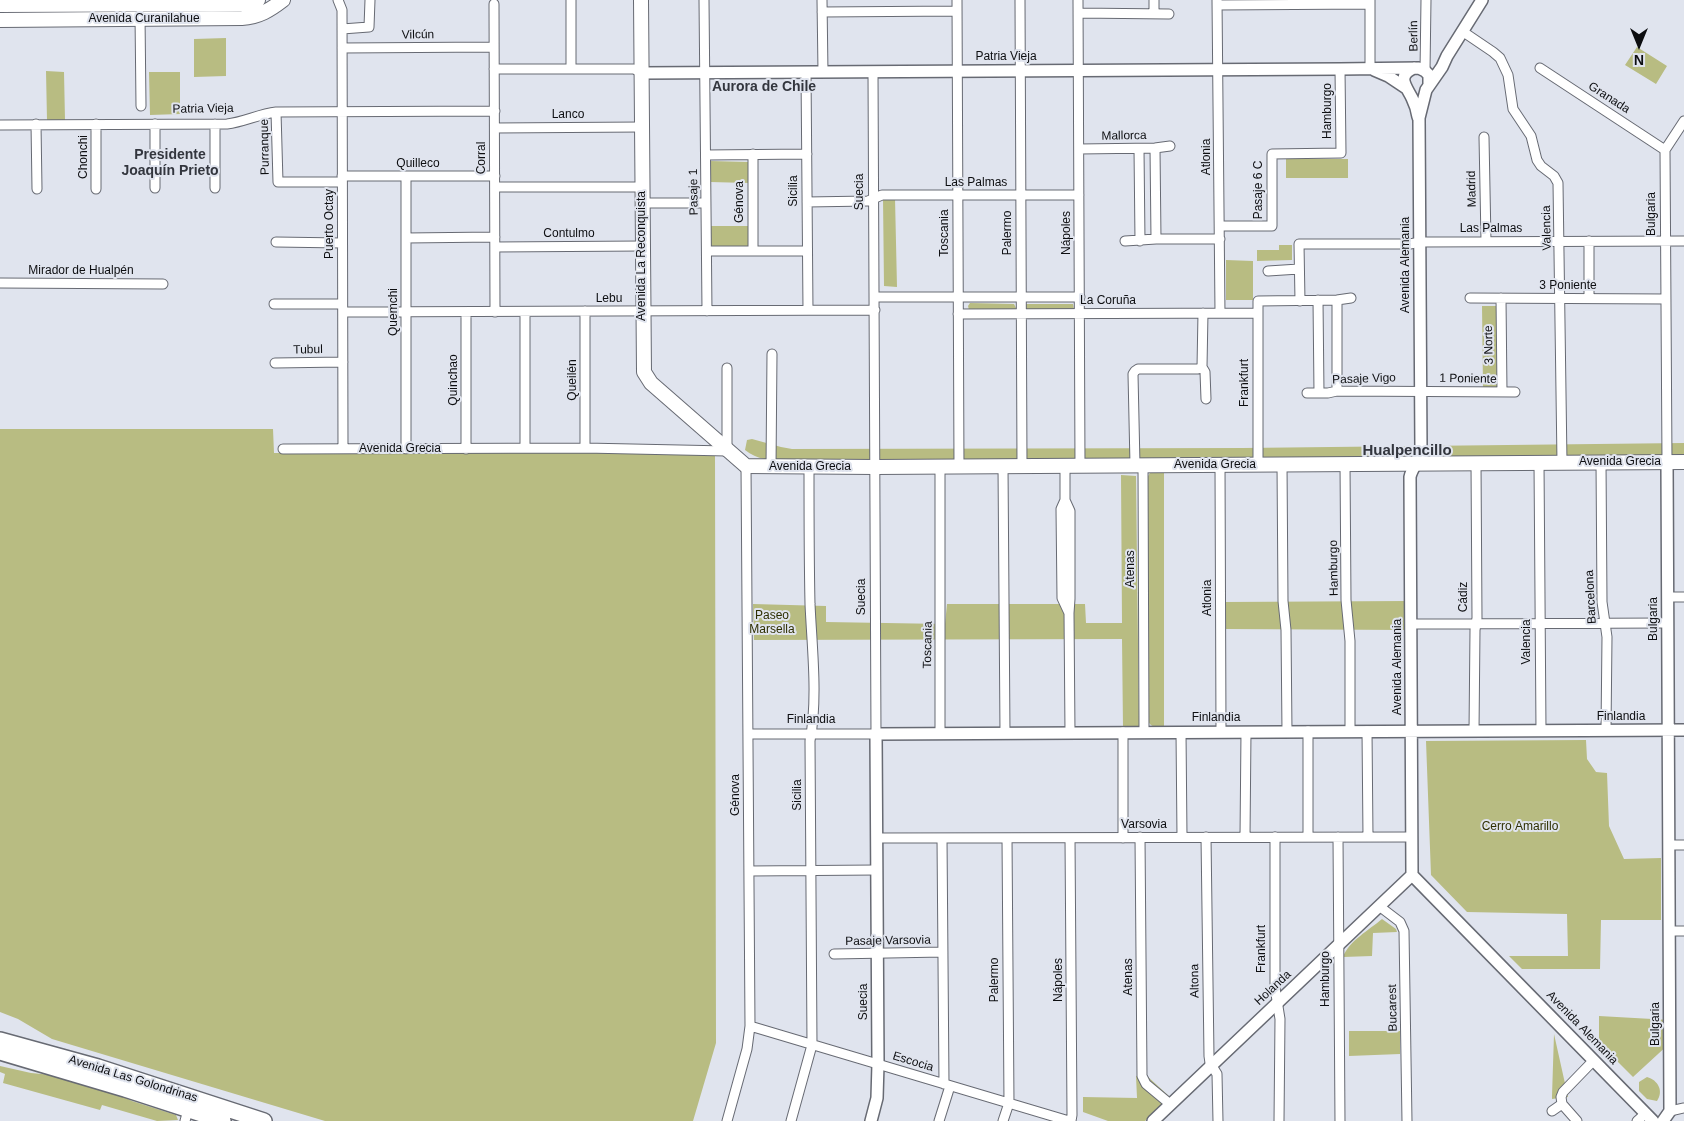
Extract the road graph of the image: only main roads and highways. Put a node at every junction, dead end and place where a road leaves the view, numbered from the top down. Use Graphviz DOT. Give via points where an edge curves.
graph roads {
  1 [pos="258,0"];
  2 [pos="283,0"];
  3 [pos="641,0"];
  4 [pos="54,2"];
  5 [pos="0,5"];
  6 [pos="0,20"];
  7 [pos="1684,462"];
  8 [pos="746,466"];
  9 [pos="0,1029"];
  10 [pos="0,1040"];
  11 [pos="43,1051"];
  12 [pos="0,1052"];
  13 [pos="0,1061"];
  14 [pos="56,1068"];
  15 [pos="186,1116"];
  16 [pos="222,1121"];
  17 [pos="264,1121"];
  1 -- 4 [label="main road, Avenida Curanilahue" via="247,4"];
  2 -- 6 [label="main road, Avenida Curanilahue" via="266,12 248,18"];
  3 -- 8 [label="main road, Avenida La Reconquista" via="645,376"];
  4 -- 5 [label="main road, Avenida Curanilahue"];
  7 -- 8 [label="main road, Avenida Grecia"];
  9 -- 11 [label="main road"];
  10 -- 11 [label="main road, Avenida Las Golondrinas"];
  11 -- 17 [label="main road, Avenida Las Golondrinas"];
  12 -- 14 [label="main road, Avenida Las Golondrinas"];
  13 -- 14 [label="main road"];
  14 -- 15 [label="main road, Avenida Las Golondrinas"];
  15 -- 16 [label="main road, Avenida Las Golondrinas"];
}
